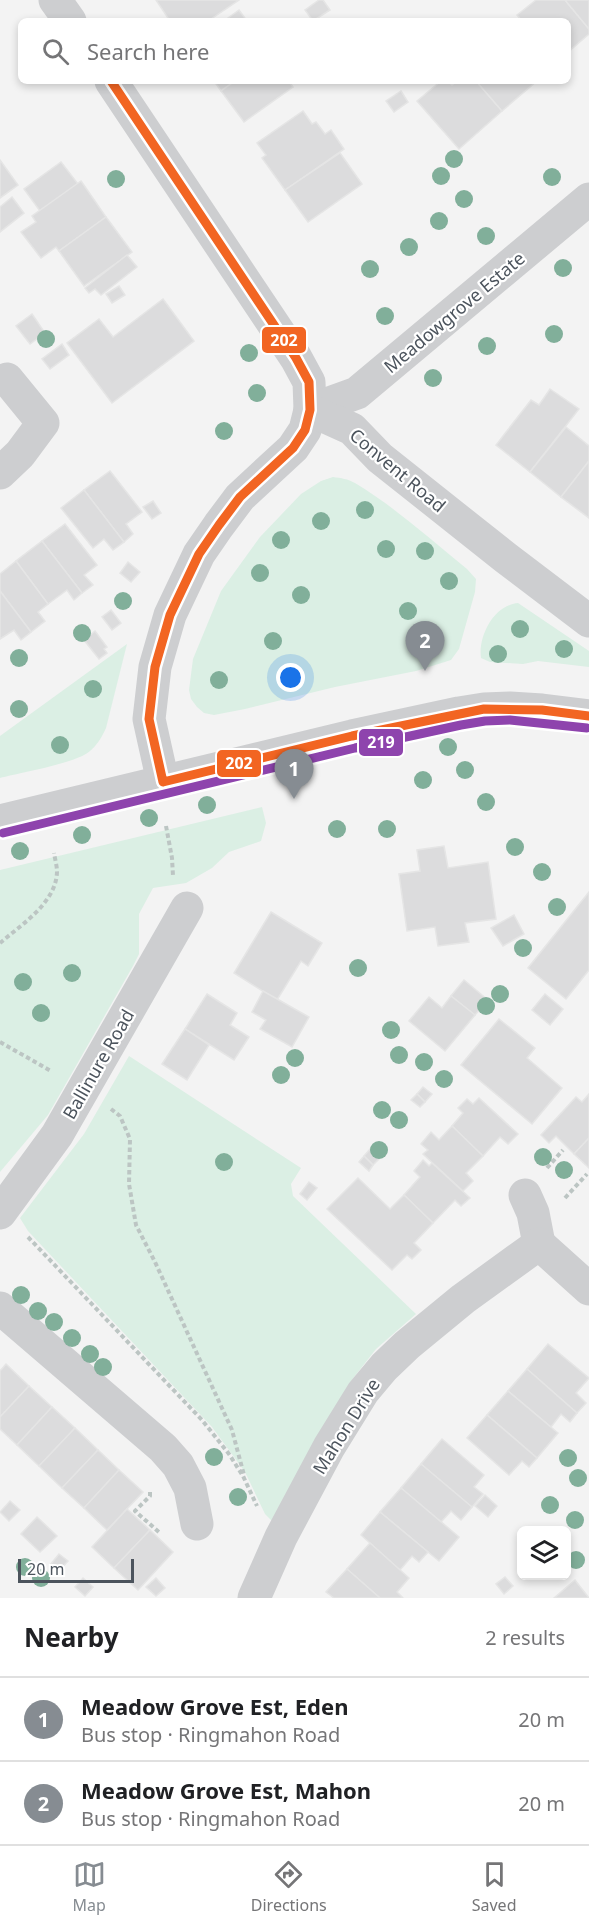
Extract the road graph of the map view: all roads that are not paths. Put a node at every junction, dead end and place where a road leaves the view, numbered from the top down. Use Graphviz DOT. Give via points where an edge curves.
graph roads {
  1 [pos="55,0"];
  2 [pos="68,18"];
  3 [pos="113,84"];
  4 [pos="589,199"];
  5 [pos="7,379"];
  6 [pos="310,410"];
  7 [pos="0,473"];
  8 [pos="589,621"];
  9 [pos="589,716"];
  10 [pos="163,782"];
  11 [pos="0,821"];
  12 [pos="187,908"];
  13 [pos="525,1195"];
  14 [pos="0,1213"];
  15 [pos="539,1245"];
  16 [pos="589,1289"];
  17 [pos="0,1308"];
  18 [pos="197,1524"];
  19 [pos="254,1598"];
  1 -- 2 [label="street"];
  3 -- 6 [label="street" via="296,357 309,382"];
  4 -- 6 [label="street, Meadowgrove Estate" via="357,393"];
  5 -- 7 [label="street" via="43,423"];
  6 -- 8 [label="street, Convent Road" via="352,429 380,458"];
  6 -- 10 [label="street" via="305,430 293,448 240,497 212,534 170,615 155,667 149,719"];
  9 -- 10 [label="street" via="484,709"];
  10 -- 11 [label="street"];
  12 -- 14 [label="street, Ballinure Road" via="57,1135"];
  13 -- 15 [label="street"];
  15 -- 16 [label="street"];
  15 -- 19 [label="street, Mahon Drive" via="407,1345 363,1392 328,1448"];
  17 -- 18 [label="street" via="164,1448 190,1488"];
}
